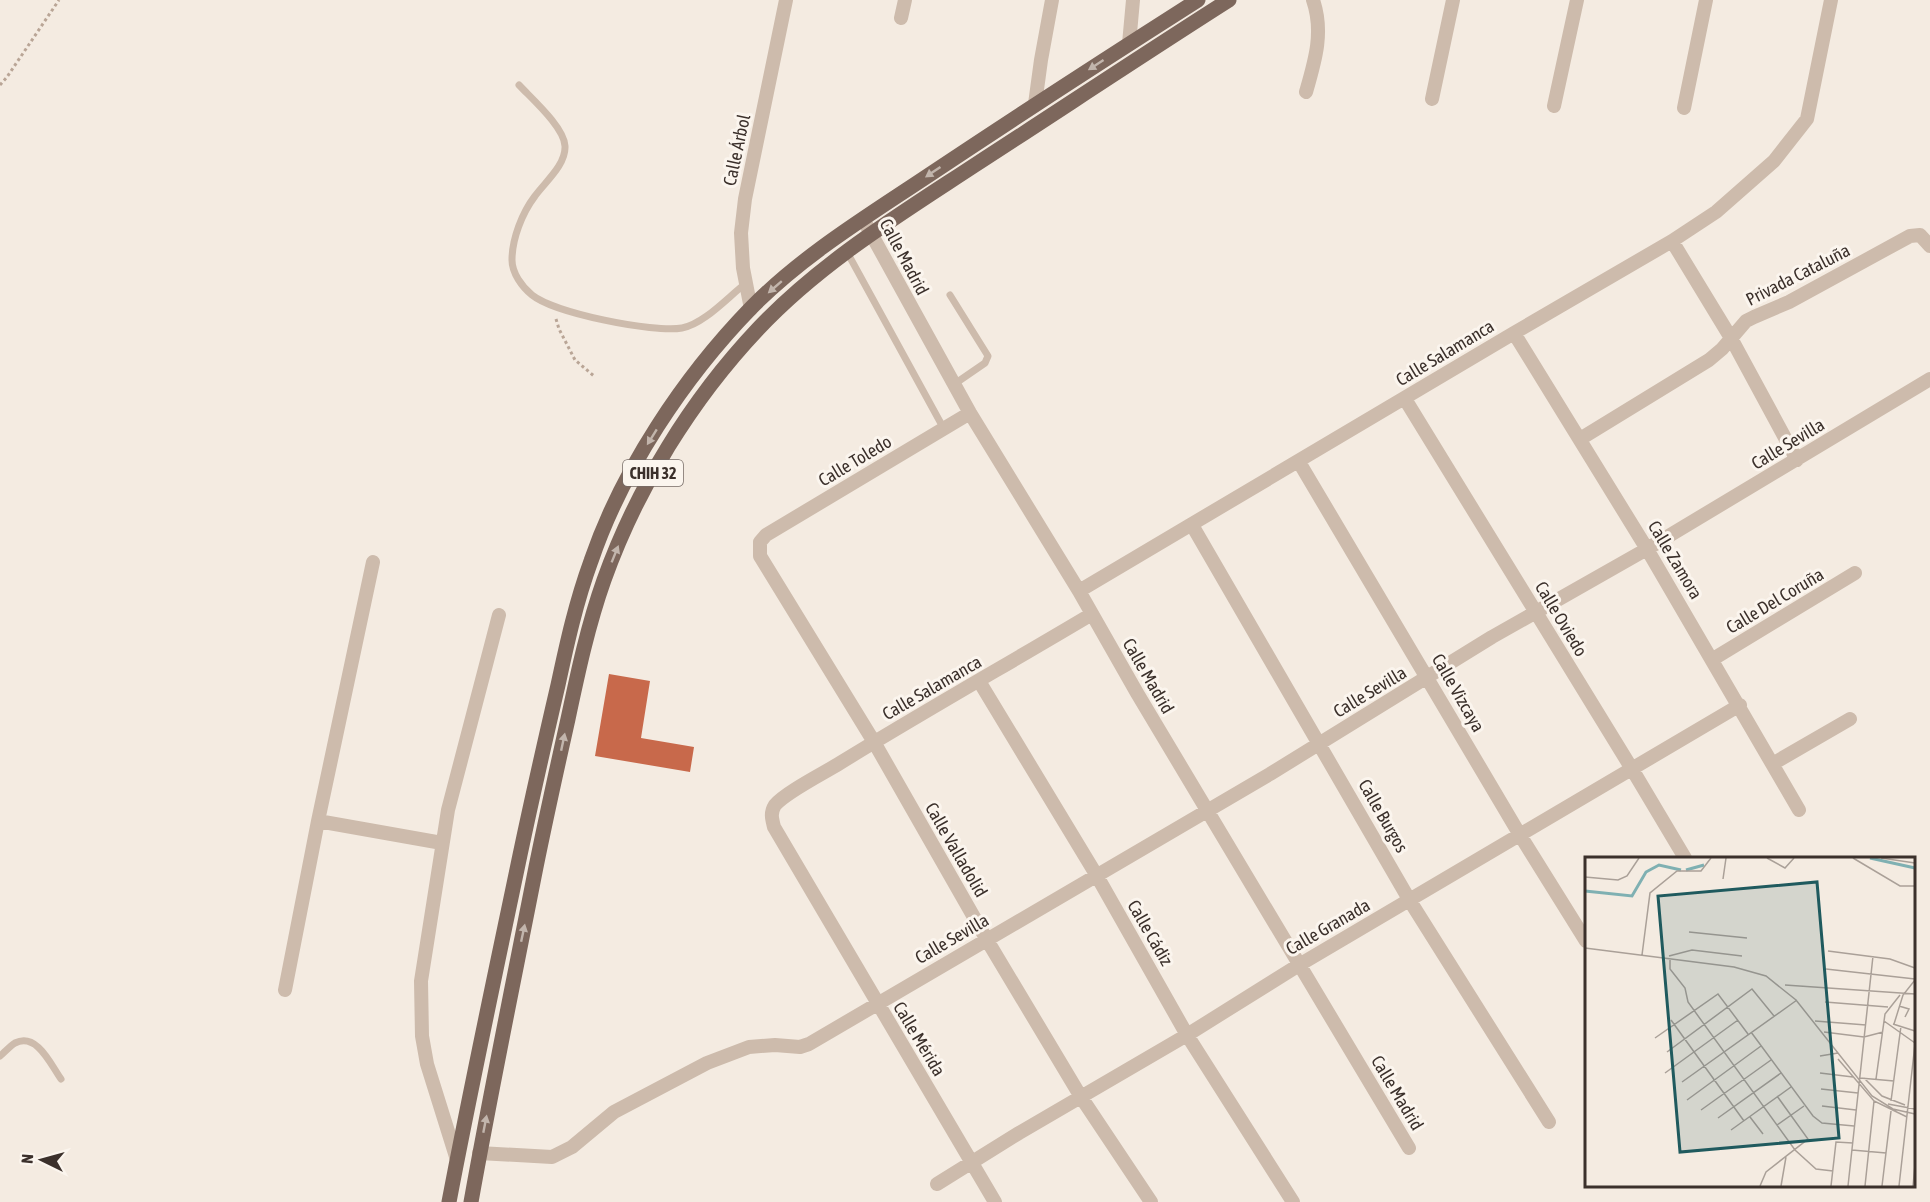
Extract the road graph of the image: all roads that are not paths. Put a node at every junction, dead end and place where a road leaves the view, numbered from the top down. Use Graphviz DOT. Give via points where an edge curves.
graph roads {
  1 [pos="786,0"];
  2 [pos="904,0"];
  3 [pos="1052,0"];
  4 [pos="1132,0"];
  5 [pos="1198,0"];
  6 [pos="1229,0"];
  7 [pos="1313,0"];
  8 [pos="1453,0"];
  9 [pos="1577,0"];
  10 [pos="1706,0"];
  11 [pos="1831,0"];
  12 [pos="901,18"];
  13 [pos="1129,44"];
  14 [pos="519,85"];
  15 [pos="1306,92"];
  16 [pos="1432,99"];
  17 [pos="1035,104"];
  18 [pos="1554,106"];
  19 [pos="1684,108"];
  20 [pos="864,219"];
  21 [pos="871,233"];
  22 [pos="1925,240"];
  23 [pos="1672,241"];
  24 [pos="847,252"];
  25 [pos="745,284"];
  26 [pos="950,295"];
  27 [pos="751,309"];
  28 [pos="1514,333"];
  29 [pos="1731,338"];
  30 [pos="1930,379"];
  31 [pos="953,385"];
  32 [pos="1405,399"];
  33 [pos="970,414"];
  34 [pos="944,429"];
  35 [pos="1580,439"];
  36 [pos="1797,460"];
  37 [pos="1299,462"];
  38 [pos="1192,525"];
  39 [pos="760,542"];
  40 [pos="1647,549"];
  41 [pos="373,562"];
  42 [pos="1855,573"];
  43 [pos="1079,591"];
  44 [pos="1537,613"];
  45 [pos="1092,614"];
  46 [pos="499,615"];
  47 [pos="1713,660"];
  48 [pos="1428,677"];
  49 [pos="979,681"];
  50 [pos="1740,705"];
  51 [pos="1850,718"];
  52 [pos="873,742"];
  53 [pos="1320,743"];
  54 [pos="1774,763"];
  55 [pos="1632,769"];
  56 [pos="1207,810"];
  57 [pos="1799,810"];
  58 [pos="318,821"];
  59 [pos="1520,835"];
  60 [pos="442,843"];
  61 [pos="1684,857"];
  62 [pos="1097,876"];
  63 [pos="813,894"];
  64 [pos="1410,901"];
  65 [pos="1585,938"];
  66 [pos="987,940"];
  67 [pos="1299,965"];
  68 [pos="285,990"];
  69 [pos="877,1004"];
  70 [pos="1187,1035"];
  71 [pos="0,1056"];
  72 [pos="61,1079"];
  73 [pos="1081,1097"];
  74 [pos="1549,1122"];
  75 [pos="1409,1148"];
  76 [pos="480,1153"];
  77 [pos="457,1160"];
  78 [pos="971,1162"];
  79 [pos="937,1184"];
  80 [pos="449,1202"];
  81 [pos="471,1202"];
  82 [pos="995,1202"];
  83 [pos="1150,1202"];
  84 [pos="1293,1202"];
  1 -- 25 [label="street, Calle Árbol" via="745,199 741,233"];
  2 -- 12 [label="street"];
  3 -- 17 [label="street"];
  4 -- 13 [label="street"];
  5 -- 13 [label="main road, CHIH 32"];
  6 -- 21 [label="main road, CHIH 32"];
  7 -- 15 [label="street" via="1318,43"];
  8 -- 16 [label="street"];
  9 -- 18 [label="street"];
  10 -- 19 [label="street"];
  11 -- 23 [label="street, Calle Salamanca" via="1807,119 1774,161 1740,193"];
  13 -- 17 [label="main road, CHIH 32, one-way"];
  14 -- 25 [label="lane" via="546,114 565,143 560,163 523,215 514,245 512,262 519,281 532,295 552,306 661,329 680,328 700,320"];
  17 -- 20 [label="main road, CHIH 32, one-way"];
  20 -- 21 [label="street, Calle Madrid"];
  20 -- 27 [label="main road, CHIH 32, one-way" via="795,269"];
  21 -- 24 [label="main road, CHIH 32"];
  21 -- 31 [label="street, Calle Madrid"];
  22 -- 29 [label="street, Privada Cataluña" via="1910,237 1746,321"];
  23 -- 28 [label="street, Calle Salamanca"];
  23 -- 29 [label="street"];
  24 -- 34 [label="lane"];
  76 -- 24 [label="main road, CHIH 32, one-way" via="577,679 595,609 622,536 669,445 726,365 774,313"];
  25 -- 27 [label="street, Calle Árbol"];
  26 -- 31 [label="lane" via="988,356 985,363"];
  27 -- 77 [label="main road, CHIH 32, one-way" via="689,383 652,436 592,557 541,757"];
  28 -- 32 [label="street, Calle Salamanca"];
  28 -- 35 [label="street, Calle Zamora"];
  29 -- 35 [label="street, Privada Cataluña" via="1709,360"];
  29 -- 36 [label="street"];
  30 -- 36 [label="street, Calle Sevilla"];
  31 -- 33 [label="street, Calle Madrid"];
  32 -- 37 [label="street, Calle Salamanca"];
  32 -- 44 [label="street, Calle Oviedo"];
  33 -- 34 [label="street, Calle Toledo"];
  33 -- 43 [label="street, Calle Madrid"];
  34 -- 39 [label="street, Calle Toledo"];
  35 -- 40 [label="street, Calle Zamora"];
  36 -- 40 [label="street, Calle Sevilla"];
  37 -- 38 [label="street, Calle Salamanca"];
  37 -- 48 [label="street, Calle Vizcaya"];
  38 -- 43 [label="street, Calle Salamanca"];
  38 -- 53 [label="street, Calle Burgos"];
  39 -- 52 [label="street, Calle Valladolid" via="764,564"];
  40 -- 44 [label="street, Calle Sevilla"];
  40 -- 47 [label="street, Calle Zamora"];
  41 -- 58 [label="street"];
  42 -- 47 [label="street, Calle Del Coruña"];
  43 -- 45 [label="street, Calle Madrid"];
  44 -- 48 [label="street, Calle Sevilla"];
  44 -- 55 [label="street, Calle Oviedo"];
  45 -- 49 [label="street, Calle Salamanca"];
  45 -- 56 [label="street, Calle Madrid"];
  46 -- 60 [label="street"];
  47 -- 50 [label="street, Calle Zamora"];
  48 -- 53 [label="street, Calle Sevilla"];
  48 -- 59 [label="street, Calle Vizcaya"];
  49 -- 52 [label="street, Calle Salamanca"];
  49 -- 62 [label="street, Calle Cádiz"];
  50 -- 54 [label="street, Calle Zamora"];
  50 -- 55 [label="street, Calle Granada"];
  51 -- 54 [label="street"];
  52 -- 63 [label="street, Calle Salamanca" via="776,804 771,818"];
  52 -- 66 [label="street, Calle Valladolid"];
  53 -- 56 [label="street, Calle Sevilla"];
  53 -- 64 [label="street, Calle Burgos"];
  54 -- 57 [label="street, Calle Zamora"];
  55 -- 59 [label="street, Calle Granada"];
  55 -- 61 [label="street, Calle Oviedo"];
  56 -- 62 [label="street, Calle Sevilla"];
  56 -- 67 [label="street, Calle Madrid"];
  58 -- 60 [label="street"];
  58 -- 68 [label="street"];
  59 -- 64 [label="street, Calle Granada"];
  59 -- 65 [label="street, Calle Vizcaya"];
  60 -- 77 [label="street" via="420,1009 427,1064"];
  62 -- 66 [label="street, Calle Sevilla"];
  62 -- 70 [label="street, Calle Cádiz"];
  63 -- 69 [label="street, Calle Mérida"];
  64 -- 67 [label="street, Calle Granada"];
  64 -- 74 [label="street, Calle Burgos"];
  66 -- 69 [label="street, Calle Sevilla"];
  66 -- 73 [label="street, Calle Valladolid"];
  67 -- 70 [label="street, Calle Granada"];
  67 -- 75 [label="street, Calle Madrid"];
  69 -- 76 [label="street, Calle Sevilla" via="800,1047 749,1047 707,1063 614,1112 572,1147 552,1157"];
  69 -- 78 [label="street, Calle Mérida"];
  70 -- 73 [label="street, Calle Granada"];
  70 -- 84 [label="street, Calle Cádiz"];
  71 -- 72 [label="lane" via="17,1042 30,1042 40,1047"];
  73 -- 78 [label="street, Calle Granada"];
  73 -- 83 [label="street, Calle Valladolid"];
  76 -- 81 [label="main road, CHIH 32"];
  77 -- 80 [label="main road, CHIH 32"];
  78 -- 79 [label="street, Calle Granada"];
  78 -- 82 [label="street, Calle Mérida"];
}
